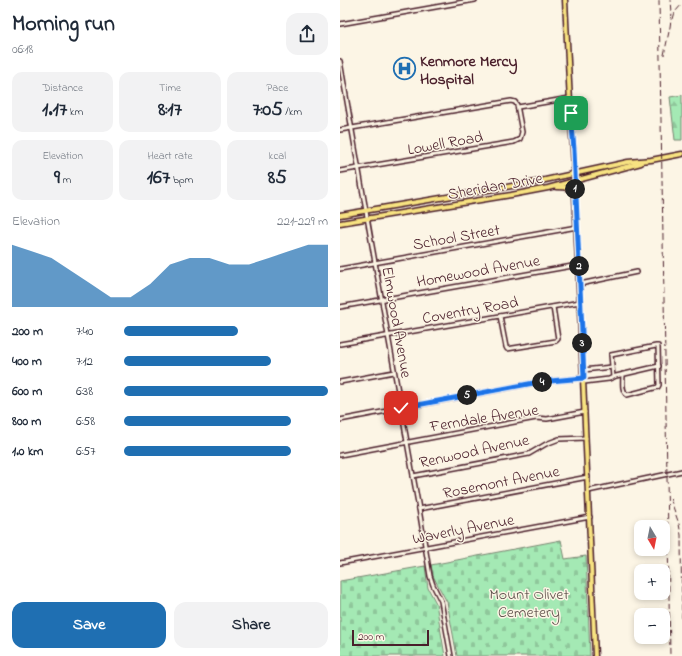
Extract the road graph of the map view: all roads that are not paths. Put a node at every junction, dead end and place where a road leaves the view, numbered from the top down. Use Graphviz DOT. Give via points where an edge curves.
graph roads {
  1 [pos="475,0"];
  2 [pos="565,0"];
  3 [pos="451,2"];
  4 [pos="340,24"];
  5 [pos="340,61"];
  6 [pos="346,92"];
  7 [pos="340,93"];
  8 [pos="570,98"];
  9 [pos="518,107"];
  10 [pos="352,128"];
  11 [pos="340,130"];
  12 [pos="682,154"];
  13 [pos="651,160"];
  14 [pos="358,168"];
  15 [pos="340,171"];
  16 [pos="574,174"];
  17 [pos="575,181"];
  18 [pos="509,186"];
  19 [pos="548,188"];
  20 [pos="575,193"];
  21 [pos="511,195"];
  22 [pos="443,197"];
  23 [pos="445,206"];
  24 [pos="366,210"];
  25 [pos="340,214"];
  26 [pos="367,219"];
  27 [pos="340,223"];
  28 [pos="577,227"];
  29 [pos="375,263"];
  30 [pos="579,265"];
  31 [pos="340,269"];
  32 [pos="637,272"];
  33 [pos="580,284"];
  34 [pos="382,300"];
  35 [pos="580,302"];
  36 [pos="340,307"];
  37 [pos="552,307"];
  38 [pos="500,316"];
  39 [pos="388,336"];
  40 [pos="340,344"];
  41 [pos="659,366"];
  42 [pos="612,367"];
  43 [pos="583,370"];
  44 [pos="394,372"];
  45 [pos="623,374"];
  46 [pos="613,377"];
  47 [pos="584,380"];
  48 [pos="340,382"];
  49 [pos="401,408"];
  50 [pos="585,412"];
  51 [pos="340,420"];
  52 [pos="586,438"];
  53 [pos="407,442"];
  54 [pos="340,455"];
  55 [pos="682,471"];
  56 [pos="413,476"];
  57 [pos="588,477"];
  58 [pos="588,491"];
  59 [pos="419,509"];
  60 [pos="590,516"];
  61 [pos="426,547"];
  62 [pos="340,563"];
  63 [pos="451,656"];
  64 [pos="595,656"];
  1 -- 3 [label="street"];
  2 -- 8 [label="main road"];
  3 -- 4 [label="street"];
  5 -- 6 [label="street, Elmwood Avenue"];
  6 -- 7 [label="street"];
  6 -- 10 [label="street, Elmwood Avenue"];
  8 -- 9 [label="street"];
  8 -- 16 [label="main road"];
  9 -- 10 [label="street" via="511,101"];
  9 -- 14 [label="street, Lowell Road" via="522,132 516,142"];
  10 -- 11 [label="street"];
  10 -- 14 [label="street, Elmwood Avenue"];
  12 -- 13 [label="main road, Sheridan Drive"];
  13 -- 16 [label="main road, Sheridan Drive" via="628,162"];
  13 -- 17 [label="main road, Sheridan Drive"];
  14 -- 15 [label="street, Lowell Road"];
  14 -- 24 [label="street, Elmwood Avenue"];
  16 -- 17 [label="main road"];
  16 -- 18 [label="main road, Sheridan Drive"];
  17 -- 19 [label="main road, Sheridan Drive"];
  17 -- 20 [label="main road"];
  18 -- 21 [label="main road"];
  18 -- 22 [label="main road, Sheridan Drive"];
  19 -- 20 [label="main road" via="567,187"];
  19 -- 21 [label="main road, Sheridan Drive"];
  20 -- 28 [label="main road"];
  21 -- 23 [label="main road, Sheridan Drive"];
  22 -- 23 [label="main road"];
  22 -- 24 [label="main road, Sheridan Drive"];
  23 -- 26 [label="main road, Sheridan Drive"];
  24 -- 25 [label="main road, Sheridan Drive"];
  24 -- 26 [label="street, Elmwood Avenue"];
  26 -- 27 [label="main road, Sheridan Drive"];
  26 -- 29 [label="street, Elmwood Avenue"];
  28 -- 29 [label="street, School Street"];
  28 -- 30 [label="main road"];
  29 -- 31 [label="street, School Street"];
  29 -- 34 [label="street, Elmwood Avenue"];
  30 -- 33 [label="main road"];
  30 -- 34 [label="street, Homewood Avenue"];
  32 -- 33 [label="street"];
  33 -- 35 [label="main road"];
  34 -- 36 [label="street, Homewood Avenue"];
  34 -- 39 [label="street, Elmwood Avenue"];
  35 -- 37 [label="street, Coventry Road"];
  35 -- 43 [label="main road"];
  37 -- 38 [label="street, Coventry Road"];
  37 -- 38 [label="street" via="558,341 536,345 507,349"];
  38 -- 39 [label="street, Coventry Road"];
  39 -- 40 [label="street, Coventry Road"];
  39 -- 44 [label="street, Elmwood Avenue"];
  41 -- 42 [label="street" via="656,346 610,355"];
  41 -- 45 [label="street"];
  41 -- 45 [label="street" via="658,388 635,394 624,394"];
  42 -- 43 [label="street"];
  42 -- 46 [label="street"];
  43 -- 47 [label="main road"];
  44 -- 48 [label="street"];
  44 -- 49 [label="street, Elmwood Avenue"];
  45 -- 46 [label="street"];
  46 -- 47 [label="street"];
  47 -- 49 [label="street" via="539,382"];
  47 -- 50 [label="main road"];
  49 -- 51 [label="street"];
  49 -- 53 [label="street, Elmwood Avenue"];
  50 -- 52 [label="main road"];
  50 -- 53 [label="street, Ferndale Avenue" via="547,419 536,418"];
  52 -- 56 [label="street, Renwood Avenue" via="560,439 529,454"];
  52 -- 57 [label="main road"];
  53 -- 54 [label="street, Ferndale Avenue"];
  53 -- 56 [label="street, Elmwood Avenue"];
  55 -- 58 [label="street"];
  56 -- 59 [label="street, Elmwood Avenue"];
  57 -- 58 [label="main road"];
  57 -- 59 [label="street, Rosemont Avenue"];
  58 -- 60 [label="main road"];
  59 -- 61 [label="street, Elmwood Avenue"];
  60 -- 61 [label="street, Waverly Avenue"];
  60 -- 64 [label="main road"];
  61 -- 62 [label="street, Waverly Avenue"];
  61 -- 63 [label="street, Elmwood Avenue" via="431,579 442,604"];
}
